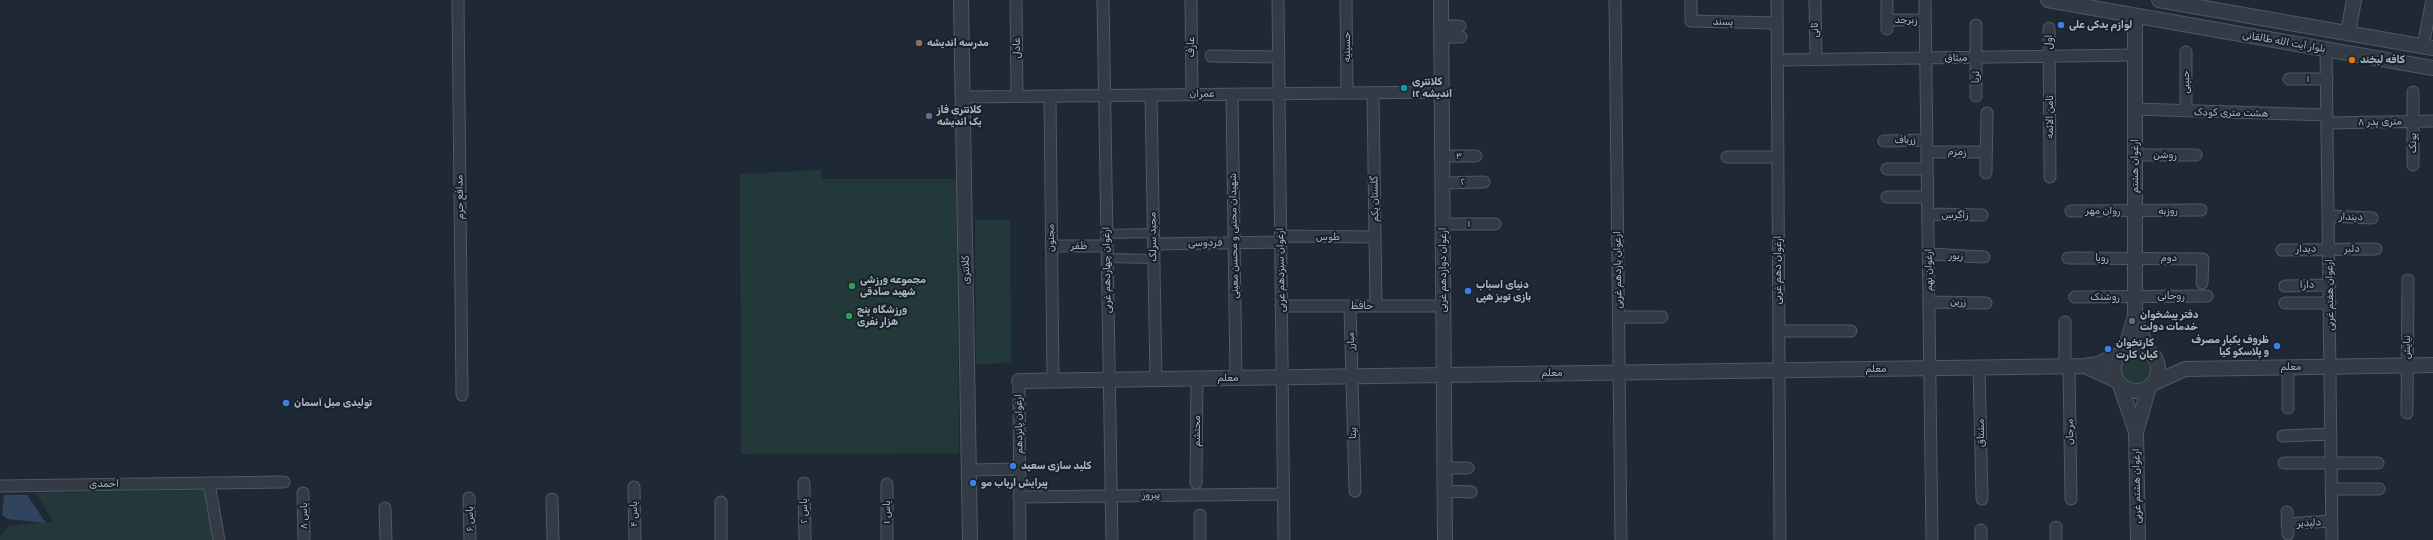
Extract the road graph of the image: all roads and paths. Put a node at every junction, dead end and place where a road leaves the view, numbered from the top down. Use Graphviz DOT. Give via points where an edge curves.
graph roads {
  1 [pos="458,0"];
  2 [pos="961,0"];
  3 [pos="1016,0"];
  4 [pos="1103,0"];
  5 [pos="1191,0"];
  6 [pos="1278,0"];
  7 [pos="1346,0"];
  8 [pos="1441,0"];
  9 [pos="1615,0"];
  10 [pos="1691,0"];
  11 [pos="1777,0"];
  12 [pos="1815,0"];
  13 [pos="1925,0"];
  14 [pos="2048,0"];
  15 [pos="2164,0"];
  16 [pos="2354,0"];
  17 [pos="2432,0"];
  18 [pos="1887,3"];
  19 [pos="2135,16"];
  20 [pos="1925,20"];
  21 [pos="1777,23"];
  22 [pos="1976,26"];
  23 [pos="2049,28"];
  24 [pos="1441,32"];
  25 [pos="1460,32"];
  26 [pos="2348,32"];
  27 [pos="2428,47"];
  28 [pos="2326,50"];
  29 [pos="2186,52"];
  30 [pos="1211,56"];
  31 [pos="2135,56"];
  32 [pos="1279,57"];
  33 [pos="2050,57"];
  34 [pos="1926,58"];
  35 [pos="1976,58"];
  36 [pos="1777,60"];
  37 [pos="1816,60"];
  38 [pos="2433,68"];
  39 [pos="2289,79"];
  40 [pos="2327,79"];
  41 [pos="1442,92"];
  42 [pos="2413,92"];
  43 [pos="1347,93"];
  44 [pos="1373,93"];
  45 [pos="1192,94"];
  46 [pos="1232,94"];
  47 [pos="1279,94"];
  48 [pos="1104,95"];
  49 [pos="1151,95"];
  50 [pos="1017,96"];
  51 [pos="1050,96"];
  52 [pos="1976,96"];
  53 [pos="963,97"];
  54 [pos="2135,110"];
  55 [pos="2186,111"];
  56 [pos="1987,113"];
  57 [pos="2328,119"];
  58 [pos="2433,121"];
  59 [pos="2413,122"];
  60 [pos="1927,140"];
  61 [pos="1884,141"];
  62 [pos="1927,152"];
  63 [pos="1986,152"];
  64 [pos="2135,155"];
  65 [pos="2196,155"];
  66 [pos="1442,156"];
  67 [pos="1476,156"];
  68 [pos="1727,157"];
  69 [pos="1778,157"];
  70 [pos="2413,165"];
  71 [pos="1927,169"];
  72 [pos="1886,170"];
  73 [pos="1986,173"];
  74 [pos="2050,177"];
  75 [pos="1484,182"];
  76 [pos="1442,183"];
  77 [pos="1928,196"];
  78 [pos="1887,197"];
  79 [pos="2201,210"];
  80 [pos="2071,211"];
  81 [pos="2135,212"];
  82 [pos="1928,214"];
  83 [pos="1982,215"];
  84 [pos="2329,216"];
  85 [pos="2372,218"];
  86 [pos="1443,224"];
  87 [pos="1495,224"];
  88 [pos="1107,234"];
  89 [pos="1375,237"];
  90 [pos="1153,238"];
  91 [pos="1281,239"];
  92 [pos="1234,242"];
  93 [pos="1051,246"];
  94 [pos="1107,246"];
  95 [pos="2329,249"];
  96 [pos="2376,249"];
  97 [pos="2282,250"];
  98 [pos="1929,254"];
  99 [pos="1984,257"];
  100 [pos="1107,258"];
  101 [pos="2068,258"];
  102 [pos="2135,258"];
  103 [pos="1154,259"];
  104 [pos="2408,280"];
  105 [pos="2202,283"];
  106 [pos="2330,285"];
  107 [pos="2285,286"];
  108 [pos="2135,296"];
  109 [pos="2207,296"];
  110 [pos="2075,297"];
  111 [pos="1929,302"];
  112 [pos="1986,303"];
  113 [pos="2330,303"];
  114 [pos="2285,304"];
  115 [pos="1281,306"];
  116 [pos="1350,306"];
  117 [pos="1376,306"];
  118 [pos="1443,306"];
  119 [pos="2135,316"];
  120 [pos="1619,317"];
  121 [pos="1662,317"];
  122 [pos="2066,322"];
  123 [pos="1779,331"];
  124 [pos="1850,331"];
  125 [pos="2123,352"];
  126 [pos="2151,354"];
  127 [pos="2407,365"];
  128 [pos="2433,365"];
  129 [pos="2067,366"];
  130 [pos="2085,366"];
  131 [pos="1979,367"];
  132 [pos="2288,367"];
  133 [pos="2331,367"];
  134 [pos="1930,368"];
  135 [pos="2185,369"];
  136 [pos="1779,370"];
  137 [pos="1620,372"];
  138 [pos="1444,375"];
  139 [pos="1352,376"];
  140 [pos="1282,377"];
  141 [pos="1236,378"];
  142 [pos="1156,379"];
  143 [pos="1197,379"];
  144 [pos="1109,380"];
  145 [pos="1019,381"];
  146 [pos="1053,381"];
  147 [pos="2119,383"];
  148 [pos="2150,386"];
  149 [pos="462,395"];
  150 [pos="2288,408"];
  151 [pos="2407,413"];
  152 [pos="2136,432"];
  153 [pos="2331,434"];
  154 [pos="2284,436"];
  155 [pos="2332,462"];
  156 [pos="2284,463"];
  157 [pos="2378,463"];
  158 [pos="1445,468"];
  159 [pos="1468,468"];
  160 [pos="1019,469"];
  161 [pos="969,470"];
  162 [pos="284,482"];
  163 [pos="209,483"];
  164 [pos="804,483"];
  165 [pos="1196,483"];
  166 [pos="887,484"];
  167 [pos="0,486"];
  168 [pos="634,487"];
  169 [pos="2332,489"];
  170 [pos="2378,489"];
  171 [pos="1355,490"];
  172 [pos="1445,491"];
  173 [pos="1471,492"];
  174 [pos="303,493"];
  175 [pos="1283,494"];
  176 [pos="1111,496"];
  177 [pos="1020,497"];
  178 [pos="469,498"];
  179 [pos="552,499"];
  180 [pos="1982,499"];
  181 [pos="2071,499"];
  182 [pos="721,502"];
  183 [pos="385,508"];
  184 [pos="2287,512"];
  185 [pos="1200,515"];
  186 [pos="2331,522"];
  187 [pos="2056,527"];
  188 [pos="219,540"];
  189 [pos="304,540"];
  190 [pos="386,540"];
  191 [pos="470,540"];
  192 [pos="553,540"];
  193 [pos="635,540"];
  194 [pos="721,540"];
  195 [pos="805,540"];
  196 [pos="887,540"];
  197 [pos="970,540"];
  198 [pos="1020,540"];
  199 [pos="1112,540"];
  200 [pos="1200,540"];
  201 [pos="1284,540"];
  202 [pos="1445,540"];
  203 [pos="1622,540"];
  204 [pos="1780,540"];
  205 [pos="1932,540"];
  206 [pos="2056,540"];
  207 [pos="2138,540"];
  208 [pos="2332,540"];
  1 -- 149 [label="street, مدافع حرم"];
  2 -- 53 [label="street, کلانتری"];
  3 -- 50 [label="street, عادل"];
  4 -- 48 [label="street, ارغوان چهاردهم غربی"];
  5 -- 45 [label="street, عارف"];
  6 -- 32 [label="street, ارغوان سیزدهم غربی"];
  7 -- 43 [label="street, حسینیه"];
  8 -- 24 [label="street, ارغوان دوازدهم غربی"];
  9 -- 120 [label="street, ارغوان یازدهم غربی"];
  10 -- 21 [label="street, پسند" via="1690,21"];
  11 -- 21 [label="street, ارغوان دهم غربی"];
  12 -- 37 [label="street, ثانی"];
  13 -- 20 [label="street, ارغوان نهم"];
  14 -- 19 [label="street, بلوار آیت الله طالقانی"];
  15 -- 26 [label="street, بلوار آیت الله طالقانی"];
  16 -- 26 [label="street"];
  17 -- 27 [label="street"];
  18 -- 20 [label="street, زبرجد" via="1887,25"];
  19 -- 28 [label="street, بلوار آیت الله طالقانی"];
  19 -- 31 [label="street, ارغوان هشتم"];
  20 -- 34 [label="street, ارغوان نهم"];
  21 -- 36 [label="street, ارغوان دهم غربی"];
  22 -- 35 [label="street, ثریا"];
  23 -- 33 [label="street, اول"];
  24 -- 25 [label="street"];
  24 -- 41 [label="street, ارغوان دوازدهم غربی"];
  26 -- 27 [label="street, بلوار آیت الله طالقانی"];
  28 -- 38 [label="street, بلوار آیت الله طالقانی"];
  28 -- 40 [label="street, ارغوان هفتم غربی"];
  29 -- 55 [label="street, حبیبی"];
  30 -- 32 [label="street"];
  31 -- 33 [label="street, میثاق"];
  31 -- 54 [label="street, ارغوان هشتم"];
  32 -- 47 [label="street, ارغوان سیزدهم غربی"];
  33 -- 35 [label="street, میثاق"];
  33 -- 74 [label="street, ثامن الائمه"];
  34 -- 35 [label="street, میثاق"];
  34 -- 37 [label="street, میثاق"];
  34 -- 60 [label="street, ارغوان نهم"];
  35 -- 52 [label="street, ثریا"];
  36 -- 37 [label="street, میثاق"];
  36 -- 69 [label="street, ارغوان دهم غربی"];
  39 -- 40 [label="street, ۱"];
  40 -- 57 [label="street, ارغوان هفتم غربی"];
  41 -- 44 [label="street, عمران"];
  41 -- 66 [label="street, ارغوان دوازدهم غربی"];
  42 -- 59 [label="street, پونک"];
  43 -- 44 [label="street, عمران"];
  43 -- 47 [label="street, عمران"];
  44 -- 89 [label="street, گلستان یکم"];
  45 -- 46 [label="street, عمران"];
  45 -- 49 [label="street, عمران"];
  46 -- 47 [label="street, عمران"];
  46 -- 92 [label="street, شهیدان مجتبی و محسن معینی"];
  47 -- 91 [label="street, ارغوان سیزدهم غربی"];
  48 -- 49 [label="street, عمران"];
  48 -- 51 [label="street, عمران"];
  48 -- 88 [label="street, ارغوان چهاردهم غربی"];
  49 -- 90 [label="street, مجید سرلک"];
  50 -- 51 [label="street, عمران"];
  50 -- 53 [label="street, عمران"];
  51 -- 93 [label="street, مجنون"];
  53 -- 161 [label="street, کلانتری"];
  54 -- 55 [label="street, هشت متری کودک"];
  54 -- 64 [label="street, ارغوان هشتم"];
  55 -- 57 [label="street, هشت متری کودک"];
  56 -- 63 [label="street"];
  57 -- 59 [label="street, ۸ متری پدر"];
  57 -- 84 [label="street, ارغوان هفتم غربی"];
  58 -- 59 [label="street, ۸ متری پدر"];
  59 -- 70 [label="street, پونک"];
  60 -- 61 [label="street, زرباف"];
  60 -- 62 [label="street, ارغوان نهم"];
  62 -- 63 [label="street, زمزم"];
  62 -- 71 [label="street, ارغوان نهم"];
  63 -- 73 [label="street"];
  64 -- 65 [label="street, روشن"];
  64 -- 81 [label="street, ارغوان هشتم"];
  66 -- 67 [label="street, ۳"];
  66 -- 76 [label="street, ارغوان دوازدهم غربی"];
  68 -- 69 [label="street"];
  69 -- 123 [label="street, ارغوان دهم غربی"];
  71 -- 72 [label="street"];
  71 -- 77 [label="street, ارغوان نهم"];
  75 -- 76 [label="street, ۲"];
  76 -- 86 [label="street, ارغوان دوازدهم غربی"];
  77 -- 78 [label="street"];
  77 -- 82 [label="street, ارغوان نهم"];
  79 -- 81 [label="street, روزبه"];
  80 -- 81 [label="street, روان مهر"];
  81 -- 102 [label="street, ارغوان هشتم"];
  82 -- 83 [label="street, زاگرس"];
  82 -- 98 [label="street, ارغوان نهم"];
  84 -- 85 [label="street, دیندار"];
  84 -- 95 [label="street, ارغوان هفتم غربی"];
  86 -- 87 [label="street, ۱"];
  86 -- 118 [label="street, ارغوان دوازدهم غربی"];
  88 -- 90 [label="street"];
  88 -- 94 [label="street, ارغوان چهاردهم غربی"];
  89 -- 91 [label="street, طوس"];
  89 -- 117 [label="street, گلستان یکم"];
  90 -- 92 [label="street, فردوسی"];
  90 -- 103 [label="street, مجید سرلک"];
  91 -- 92 [label="street, فردوسی"];
  91 -- 115 [label="street, ارغوان سیزدهم غربی"];
  92 -- 141 [label="street, شهیدان مجتبی و محسن معینی"];
  93 -- 94 [label="street, ظفر"];
  93 -- 146 [label="street, مجنون"];
  94 -- 100 [label="street, ارغوان چهاردهم غربی"];
  95 -- 96 [label="street, دلبر"];
  95 -- 97 [label="street, دیدار"];
  95 -- 106 [label="street, ارغوان هفتم غربی"];
  98 -- 99 [label="street, زیور"];
  98 -- 111 [label="street, ارغوان نهم"];
  100 -- 103 [label="street"];
  100 -- 144 [label="street, ارغوان چهاردهم غربی"];
  101 -- 102 [label="street, رویا"];
  102 -- 105 [label="street, دوم" via="2203,259"];
  102 -- 108 [label="street, ارغوان هشتم"];
  103 -- 142 [label="street, مجید سرلک"];
  104 -- 127 [label="street, نیایش"];
  106 -- 107 [label="street, دارا"];
  106 -- 113 [label="street, ارغوان هفتم غربی"];
  108 -- 109 [label="street, روحانی"];
  108 -- 110 [label="street, روشنک"];
  108 -- 119 [label="street, ارغوان هشتم"];
  111 -- 112 [label="street, زرین"];
  111 -- 134 [label="street, ارغوان نهم"];
  113 -- 114 [label="street"];
  113 -- 133 [label="street, ارغوان هفتم غربی"];
  115 -- 116 [label="street, حافظ"];
  115 -- 140 [label="street, ارغوان سیزدهم غربی"];
  116 -- 117 [label="street, حافظ"];
  116 -- 139 [label="street, مبارز"];
  117 -- 118 [label="street, حافظ"];
  118 -- 138 [label="street, ارغوان دوازدهم غربی"];
  119 -- 125 [label="street"];
  119 -- 126 [label="street"];
  120 -- 121 [label="street"];
  120 -- 137 [label="street, ارغوان یازدهم غربی"];
  122 -- 129 [label="street, مرجان"];
  123 -- 124 [label="street"];
  123 -- 136 [label="street, ارغوان دهم غربی"];
  125 -- 126 [label="street" via="2137,348"];
  125 -- 130 [label="street" via="2098,364"];
  125 -- 147 [label="street" via="2115,363"];
  126 -- 135 [label="street" via="2170,367"];
  126 -- 148 [label="street" via="2158,370"];
  127 -- 128 [label="street, معلم"];
  127 -- 133 [label="street, معلم"];
  127 -- 151 [label="street, نیایش"];
  129 -- 130 [label="street, معلم"];
  129 -- 131 [label="street, معلم"];
  129 -- 181 [label="street, مرجان"];
  130 -- 147 [label="street"];
  131 -- 134 [label="street, معلم"];
  131 -- 180 [label="street, مشتاق"];
  132 -- 133 [label="street, معلم"];
  132 -- 135 [label="street, معلم"];
  132 -- 150 [label="street"];
  133 -- 153 [label="street, ارغوان هفتم غربی"];
  134 -- 136 [label="street, معلم"];
  134 -- 205 [label="street, ارغوان نهم"];
  135 -- 148 [label="street, معلم"];
  136 -- 137 [label="street, معلم"];
  136 -- 204 [label="street, ارغوان دهم غربی"];
  137 -- 138 [label="street, معلم"];
  137 -- 203 [label="street, ارغوان یازدهم غربی"];
  138 -- 139 [label="street, معلم"];
  138 -- 158 [label="street, ارغوان دوازدهم غربی"];
  139 -- 140 [label="street, معلم"];
  139 -- 171 [label="street, بیتا"];
  140 -- 141 [label="street, معلم"];
  140 -- 175 [label="street, ارغوان سیزدهم غربی"];
  141 -- 143 [label="street, معلم"];
  142 -- 143 [label="street, معلم"];
  142 -- 144 [label="street, معلم"];
  143 -- 165 [label="street, محتشم"];
  144 -- 146 [label="street, معلم"];
  144 -- 176 [label="street, ارغوان چهاردهم غربی"];
  145 -- 146 [label="street, معلم"];
  145 -- 160 [label="street, ارغوان پانزدهم"];
  147 -- 148 [label="street" via="2125,388 2137,391"];
  147 -- 152 [label="street"];
  148 -- 152 [label="street"];
  152 -- 207 [label="street, ارغوان هشتم غربی"];
  153 -- 154 [label="street"];
  153 -- 155 [label="street, ارغوان هفتم غربی"];
  155 -- 156 [label="street"];
  155 -- 157 [label="street"];
  155 -- 169 [label="street, ارغوان هفتم غربی"];
  158 -- 159 [label="street"];
  158 -- 172 [label="street, ارغوان دوازدهم غربی"];
  160 -- 161 [label="street"];
  160 -- 177 [label="street, ارغوان پانزدهم"];
  161 -- 197 [label="street, کلانتری"];
  162 -- 163 [label="street, احمدی"];
  163 -- 167 [label="street, احمدی"];
  163 -- 188 [label="street"];
  164 -- 195 [label="street, یاس ۲"];
  166 -- 196 [label="street, یاس ۱"];
  168 -- 193 [label="street, یاس ۴"];
  169 -- 170 [label="street"];
  169 -- 186 [label="street, ارغوان هفتم غربی"];
  172 -- 173 [label="street"];
  172 -- 202 [label="street, ارغوان دوازدهم غربی"];
  174 -- 189 [label="street, یاس ۸"];
  175 -- 176 [label="street, پیروز"];
  175 -- 201 [label="street, ارغوان سیزدهم غربی"];
  176 -- 177 [label="street, پیروز"];
  176 -- 199 [label="street, ارغوان چهاردهم غربی"];
  177 -- 198 [label="street, ارغوان پانزدهم"];
  178 -- 191 [label="street, یاس ۶"];
  179 -- 192 [label="street"];
  182 -- 194 [label="street"];
  183 -- 190 [label="street"];
  184 -- 186 [label="street, دلپذیر" via="2288,529"];
  185 -- 200 [label="street"];
  186 -- 208 [label="street, ارغوان هفتم غربی"];
  187 -- 206 [label="street"];
}
